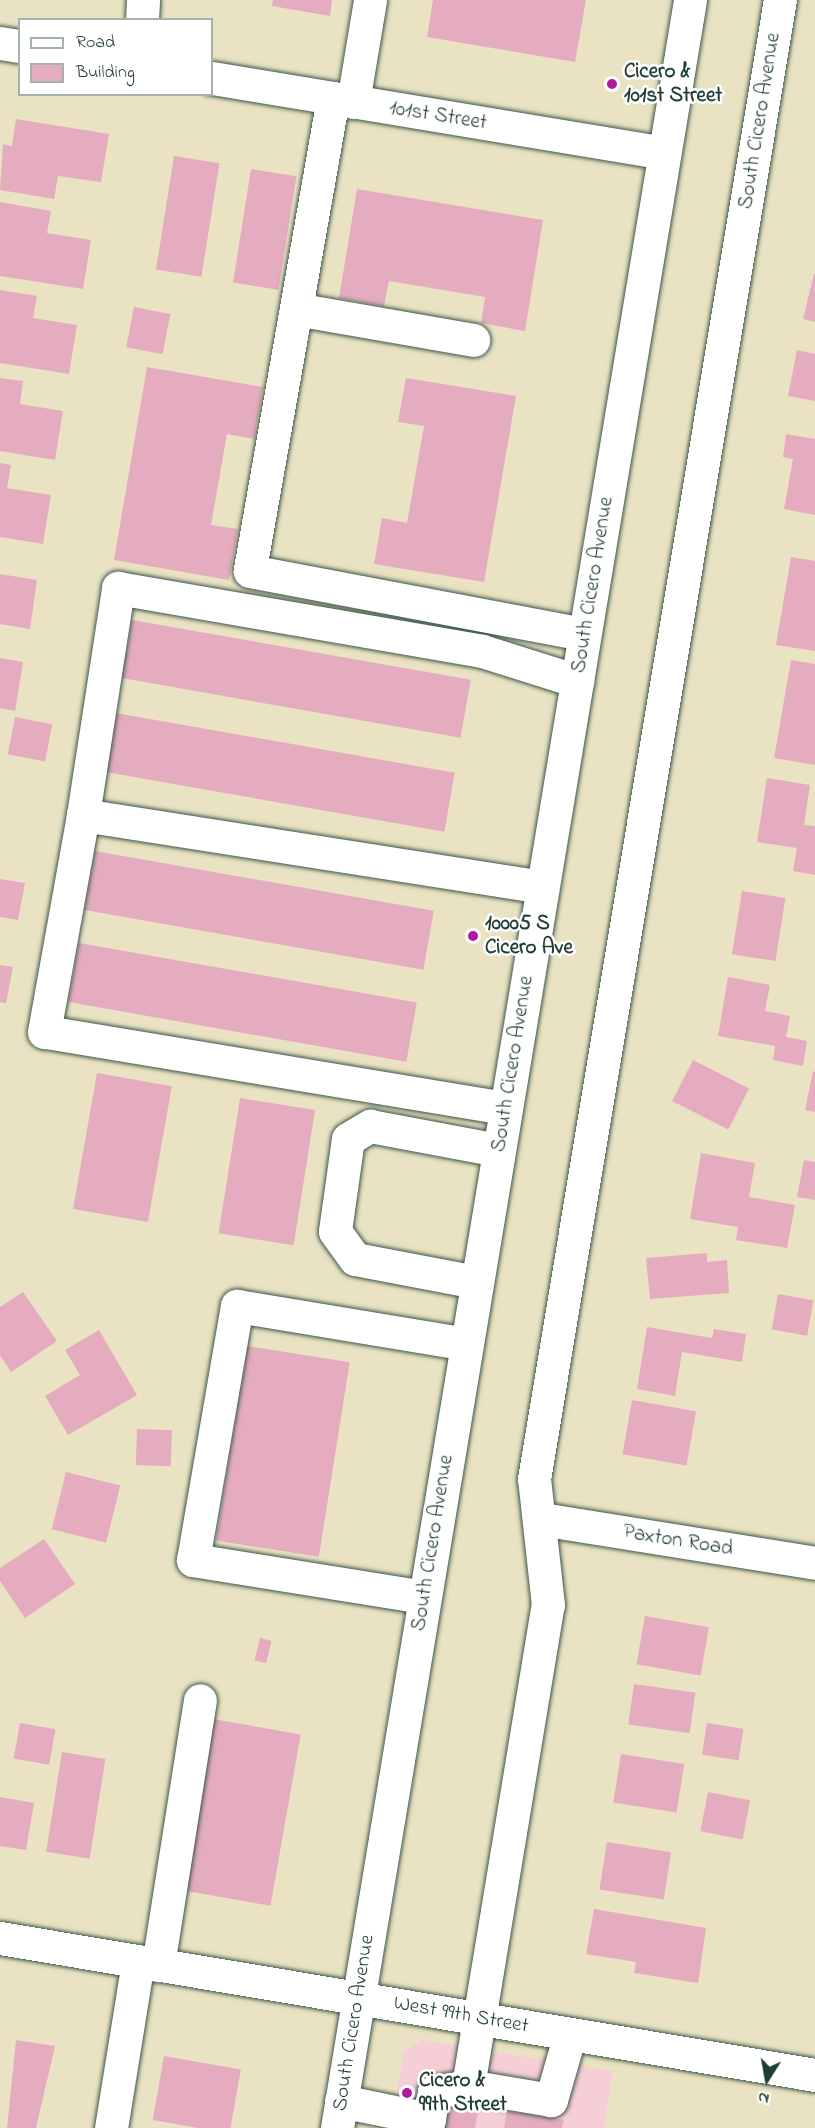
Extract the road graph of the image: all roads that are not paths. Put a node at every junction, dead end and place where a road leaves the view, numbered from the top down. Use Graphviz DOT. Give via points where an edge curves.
graph roads {
  1 [pos="143,0"];
  2 [pos="370,0"];
  3 [pos="690,0"];
  4 [pos="780,0"];
  5 [pos="142,18"];
  6 [pos="0,43"];
  7 [pos="18,46"];
  8 [pos="213,78"];
  9 [pos="343,100"];
  10 [pos="664,153"];
  11 [pos="296,309"];
  12 [pos="473,340"];
  13 [pos="584,634"];
  14 [pos="577,681"];
  15 [pos="83,815"];
  16 [pos="542,887"];
  17 [pos="505,1108"];
  18 [pos="498,1150"];
  19 [pos="476,1282"];
  20 [pos="466,1344"];
  21 [pos="541,1519"];
  22 [pos="815,1563"];
  23 [pos="424,1597"];
  24 [pos="200,1700"];
  25 [pos="0,1938"];
  26 [pos="148,1963"];
  27 [pos="358,1998"];
  28 [pos="482,2019"];
  29 [pos="570,2034"];
  30 [pos="815,2075"];
  31 [pos="468,2086"];
  32 [pos="339,2114"];
  33 [pos="428,2124"];
  34 [pos="111,2128"];
  1 -- 5 [label="street"];
  2 -- 9 [label="street"];
  3 -- 10 [label="street, South Cicero Avenue"];
  4 -- 21 [label="street, South Cicero Avenue" via="534,1479"];
  6 -- 7 [label="street"];
  8 -- 9 [label="street, 101st Street"];
  9 -- 10 [label="street, 101st Street"];
  9 -- 11 [label="street"];
  10 -- 13 [label="street, South Cicero Avenue"];
  11 -- 12 [label="street"];
  11 -- 13 [label="street" via="250,572"];
  13 -- 14 [label="street, South Cicero Avenue"];
  14 -- 15 [label="street" via="482,651 118,588"];
  14 -- 16 [label="street, South Cicero Avenue"];
  15 -- 16 [label="street"];
  15 -- 17 [label="street" via="44,1032"];
  16 -- 17 [label="street, South Cicero Avenue"];
  17 -- 18 [label="street, South Cicero Avenue"];
  18 -- 19 [label="street, South Cicero Avenue"];
  18 -- 19 [label="street" via="370,1126 348,1138 335,1231 355,1259"];
  19 -- 20 [label="street, South Cicero Avenue"];
  20 -- 23 [label="street, South Cicero Avenue"];
  20 -- 23 [label="street" via="237,1306 193,1560"];
  21 -- 22 [label="street, Paxton Road"];
  21 -- 28 [label="street, South Cicero Avenue" via="548,1605"];
  23 -- 27 [label="street, South Cicero Avenue"];
  24 -- 26 [label="street"];
  25 -- 26 [label="street, West 99th Street"];
  26 -- 27 [label="street, West 99th Street"];
  26 -- 34 [label="street"];
  27 -- 28 [label="street, West 99th Street"];
  27 -- 32 [label="street, South Cicero Avenue"];
  28 -- 29 [label="street, West 99th Street"];
  28 -- 31 [label="street, South Cicero Avenue"];
  29 -- 30 [label="street, West 99th Street"];
  29 -- 31 [label="street" via="551,2100"];
  31 -- 33 [label="street" via="434,2092"];
  32 -- 33 [label="street"];
}
